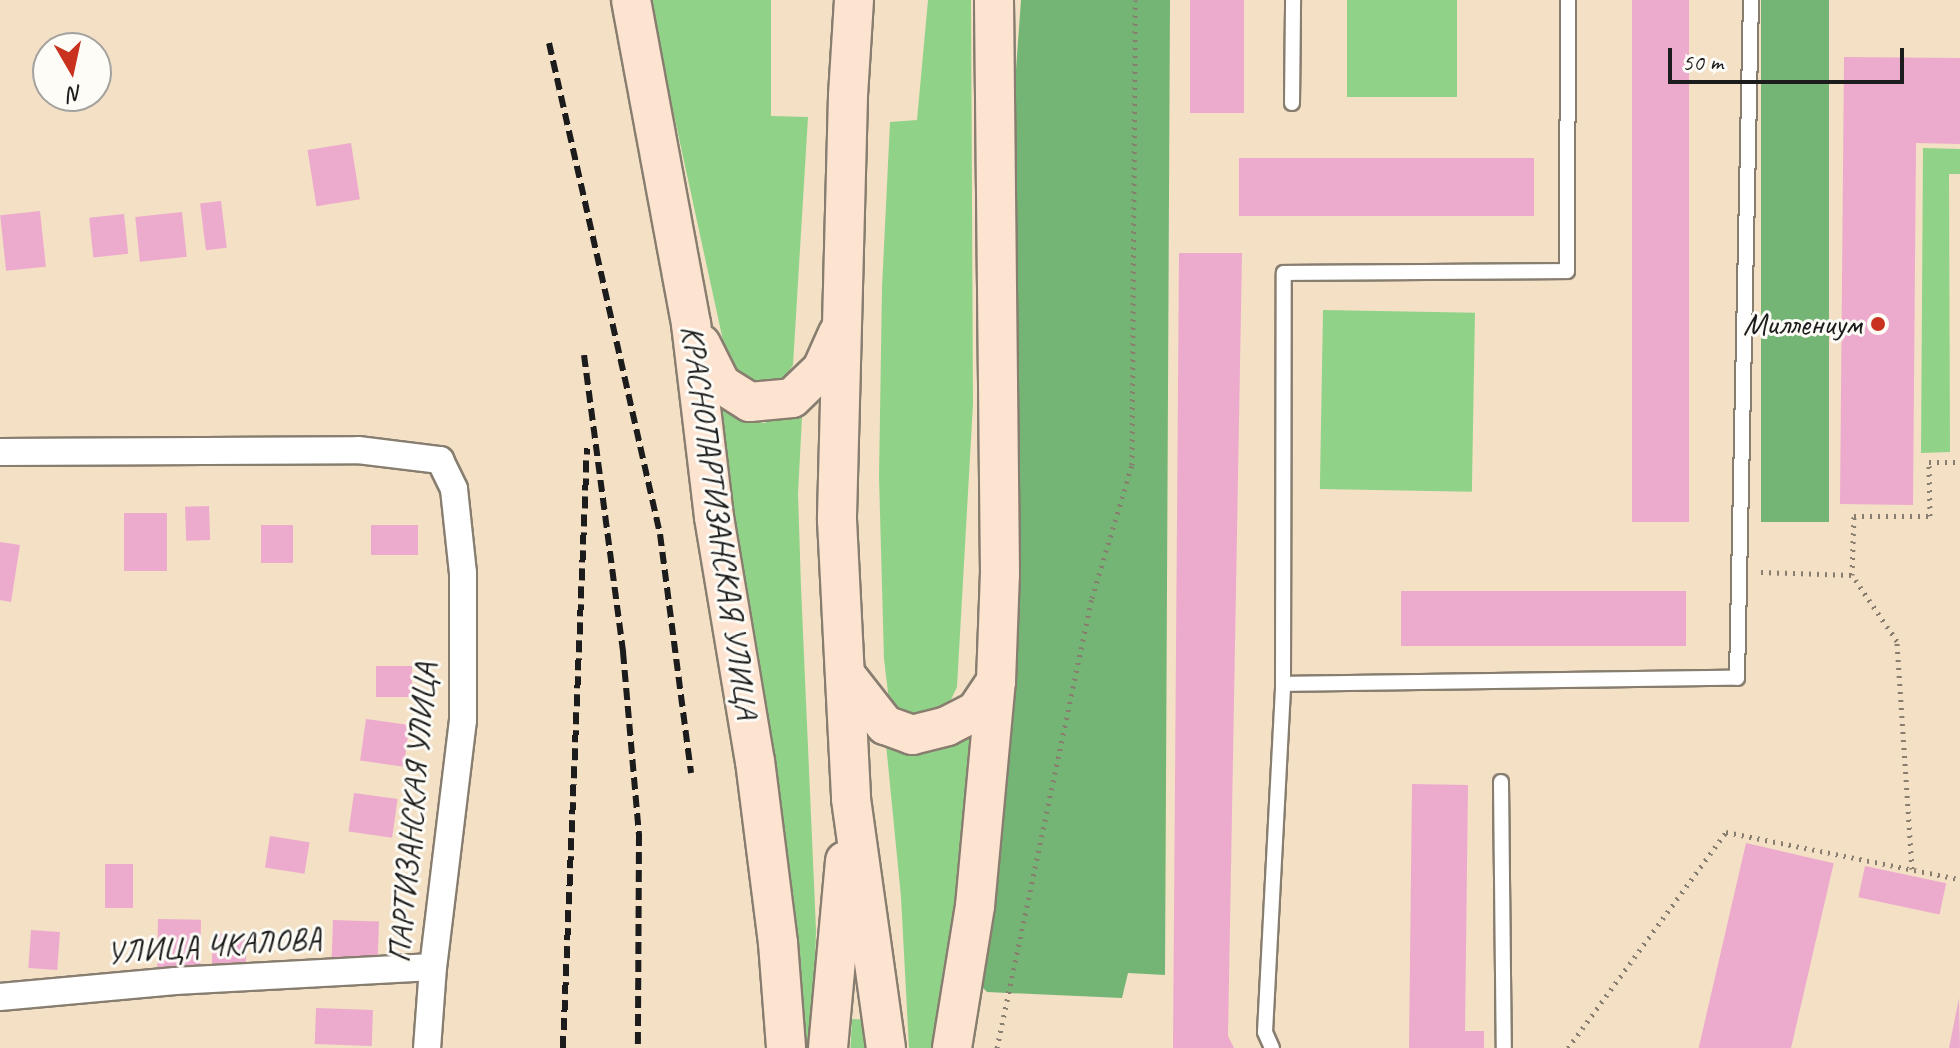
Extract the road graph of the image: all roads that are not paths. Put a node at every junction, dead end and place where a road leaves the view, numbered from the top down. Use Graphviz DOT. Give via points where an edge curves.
graph roads {
  1 [pos="631,0"];
  2 [pos="854,0"];
  3 [pos="994,0"];
  4 [pos="1293,0"];
  5 [pos="1568,0"];
  6 [pos="1751,0"];
  7 [pos="1292,103"];
  8 [pos="691,324"];
  9 [pos="841,326"];
  10 [pos="0,452"];
  11 [pos="845,674"];
  12 [pos="996,681"];
  13 [pos="1283,684"];
  14 [pos="1501,782"];
  15 [pos="851,799"];
  16 [pos="433,967"];
  17 [pos="0,997"];
  18 [pos="427,1048"];
  19 [pos="786,1048"];
  20 [pos="828,1048"];
  21 [pos="886,1048"];
  22 [pos="952,1048"];
  23 [pos="1272,1048"];
  24 [pos="1504,1048"];
  1 -- 8 [label="main road, КРАСНОПАРТИЗАНСКАЯ УЛИЦА"];
  2 -- 9 [label="main road"];
  3 -- 12 [label="main road" via="1000,574"];
  4 -- 7 [label="lane"];
  5 -- 13 [label="lane" via="1567,271 1284,273"];
  6 -- 13 [label="lane" via="1737,678"];
  8 -- 9 [label="main road" via="721,384 750,402 792,398 822,369"];
  8 -- 19 [label="main road, КРАСНОПАРТИЗАНСКАЯ УЛИЦА" via="714,517 755,761"];
  9 -- 11 [label="main road" via="837,520"];
  10 -- 16 [label="street, ПАРТИЗАНСКАЯ УЛИЦА" via="358,450 440,460 454,489 463,573 463,720"];
  11 -- 12 [label="main road" via="885,725 912,735 976,711"];
  11 -- 15 [label="main road"];
  12 -- 22 [label="main road" via="975,906"];
  13 -- 23 [label="lane" via="1265,1032"];
  14 -- 24 [label="lane"];
  15 -- 20 [label="main road"];
  15 -- 21 [label="main road"];
  16 -- 17 [label="street, УЛИЦА ЧКАЛОВА"];
  16 -- 18 [label="street, ПАРТИЗАНСКАЯ УЛИЦА"];
}
